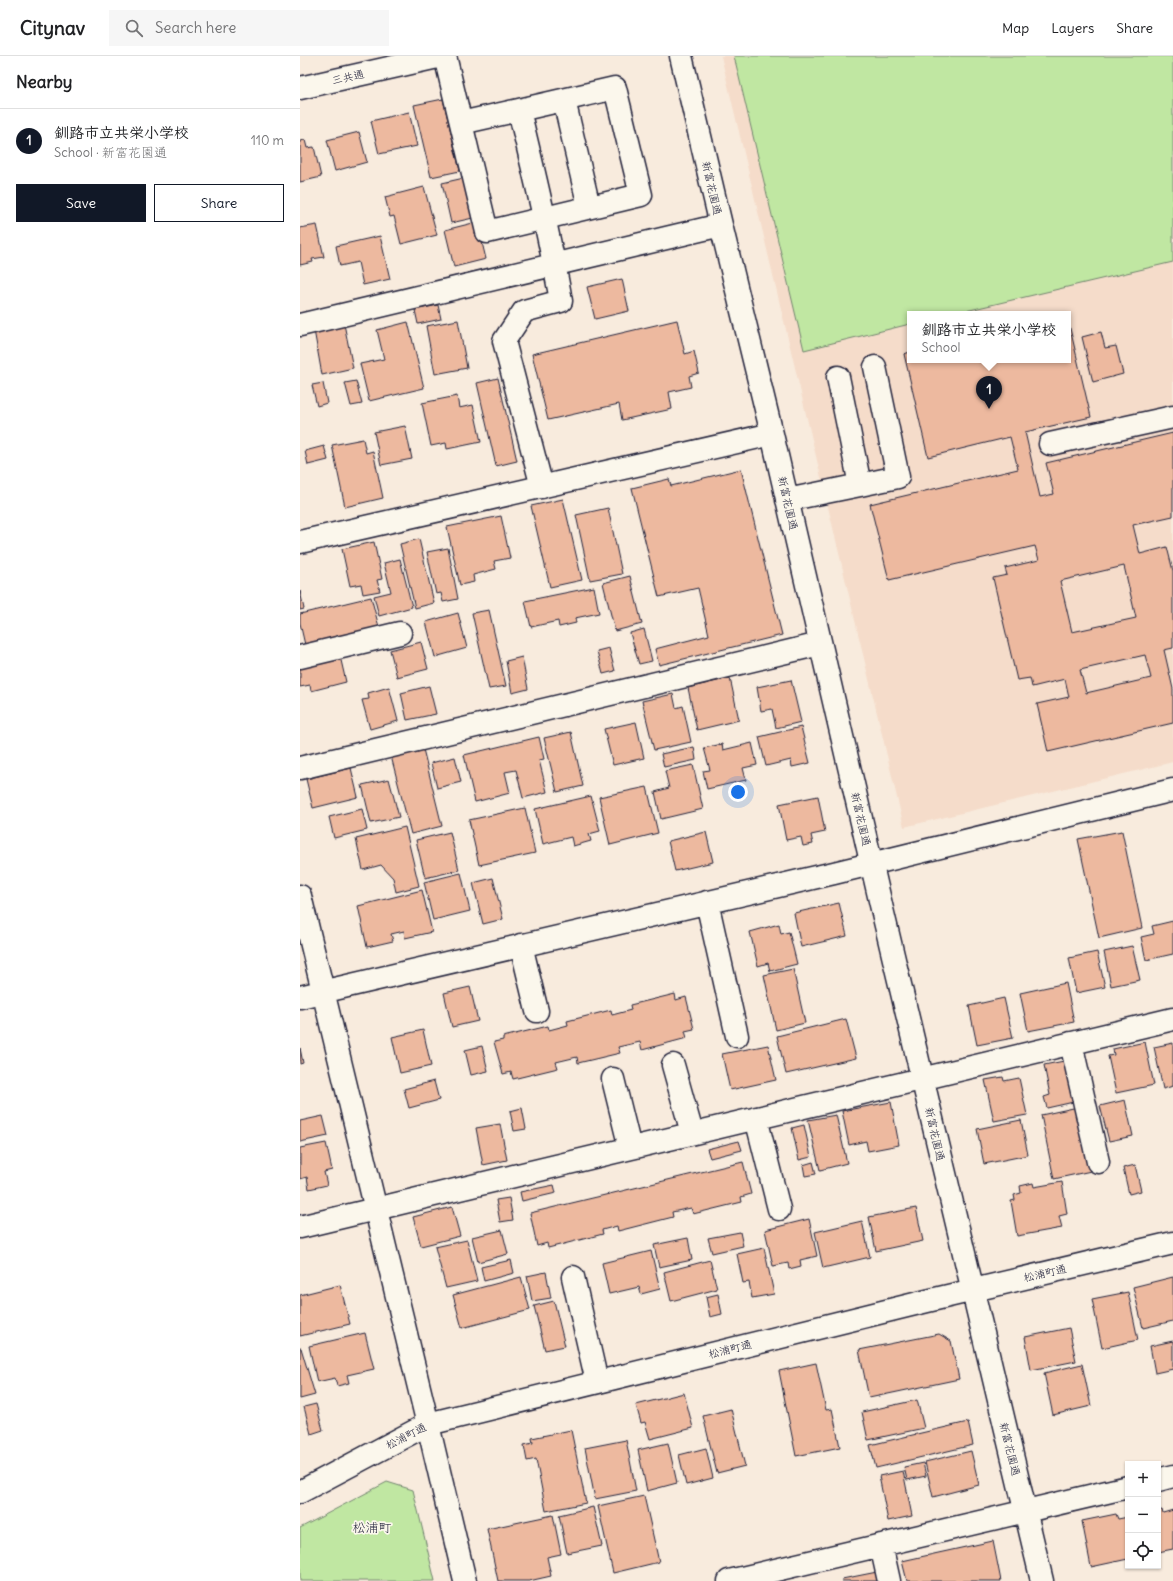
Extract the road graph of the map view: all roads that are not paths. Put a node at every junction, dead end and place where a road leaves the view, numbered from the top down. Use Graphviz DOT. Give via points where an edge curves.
graph roads {
  1 [pos="442,56"];
  2 [pos="445,56"];
  3 [pos="682,56"];
  4 [pos="300,88"];
  5 [pos="564,100"];
  6 [pos="519,110"];
  7 [pos="461,123"];
  8 [pos="589,207"];
  9 [pos="544,218"];
  10 [pos="721,225"];
  11 [pos="555,264"];
  12 [pos="300,325"];
  13 [pos="875,367"];
  14 [pos="838,377"];
  15 [pos="1173,416"];
  16 [pos="772,434"];
  17 [pos="1050,444"];
  18 [pos="860,485"];
  19 [pos="542,487"];
  20 [pos="787,500"];
  21 [pos="300,542"];
  22 [pos="400,633"];
  23 [pos="820,644"];
  24 [pos="300,657"];
  25 [pos="300,768"];
  26 [pos="1173,790"];
  27 [pos="871,864"];
  28 [pos="300,896"];
  29 [pos="707,902"];
  30 [pos="521,945"];
  31 [pos="322,992"];
  32 [pos="300,997"];
  33 [pos="536,1011"];
  34 [pos="1173,1019"];
  35 [pos="737,1036"];
  36 [pos="1071,1044"];
  37 [pos="673,1065"];
  38 [pos="922,1078"];
  39 [pos="613,1079"];
  40 [pos="756,1118"];
  41 [pos="692,1133"];
  42 [pos="630,1148"];
  43 [pos="1098,1162"];
  44 [pos="375,1209"];
  45 [pos="778,1209"];
  46 [pos="300,1227"];
  47 [pos="1173,1243"];
  48 [pos="573,1277"];
  49 [pos="972,1290"];
  50 [pos="597,1382"];
  51 [pos="428,1424"];
  52 [pos="1173,1476"];
  53 [pos="1161,1479"];
  54 [pos="1125,1488"];
  55 [pos="300,1492"];
  56 [pos="1025,1511"];
  57 [pos="881,1545"];
  58 [pos="742,1579"];
  59 [pos="465,1581"];
  60 [pos="889,1581"];
  61 [pos="1042,1581"];
  1 -- 4 [label="street, 三共通"];
  2 -- 7 [label="street"];
  3 -- 10 [label="street, 新富花園通"];
  5 -- 6 [label="street"];
  5 -- 8 [label="street"];
  5 -- 8 [label="street" via="615,88 641,195"];
  6 -- 7 [label="street"];
  6 -- 9 [label="street"];
  7 -- 9 [label="street" via="487,232"];
  8 -- 9 [label="street"];
  9 -- 11 [label="street"];
  10 -- 11 [label="street"];
  10 -- 16 [label="street, 新富花園通"];
  11 -- 12 [label="street"];
  11 -- 19 [label="street" via="562,301 524,311 504,341"];
  13 -- 18 [label="street" via="898,477"];
  14 -- 18 [label="street"];
  15 -- 17 [label="street"];
  16 -- 19 [label="street"];
  16 -- 20 [label="street, 新富花園通"];
  18 -- 20 [label="street"];
  19 -- 21 [label="street"];
  20 -- 23 [label="street, 新富花園通"];
  22 -- 24 [label="street"];
  23 -- 25 [label="street"];
  23 -- 27 [label="street, 新富花園通"];
  26 -- 27 [label="street"];
  27 -- 29 [label="street"];
  27 -- 38 [label="street, 新富花園通"];
  28 -- 31 [label="street"];
  29 -- 30 [label="street"];
  29 -- 35 [label="street"];
  30 -- 31 [label="street"];
  30 -- 33 [label="street"];
  31 -- 32 [label="street"];
  31 -- 44 [label="street"];
  34 -- 36 [label="street"];
  36 -- 38 [label="street"];
  36 -- 43 [label="street"];
  37 -- 41 [label="street"];
  38 -- 40 [label="street"];
  38 -- 49 [label="street, 新富花園通"];
  39 -- 42 [label="street"];
  40 -- 41 [label="street"];
  40 -- 45 [label="street"];
  41 -- 42 [label="street"];
  42 -- 44 [label="street"];
  44 -- 46 [label="street"];
  44 -- 51 [label="street"];
  47 -- 49 [label="street, 松浦町通"];
  48 -- 50 [label="street"];
  49 -- 50 [label="street, 松浦町通"];
  49 -- 56 [label="street, 新富花園通"];
  50 -- 51 [label="street, 松浦町通"];
  51 -- 55 [label="street, 松浦町通"];
  51 -- 59 [label="street"];
  52 -- 53 [label="street"];
  54 -- 56 [label="street"];
  56 -- 57 [label="street"];
  56 -- 61 [label="street, 新富花園通"];
  57 -- 58 [label="street"];
  57 -- 60 [label="street"];
}
